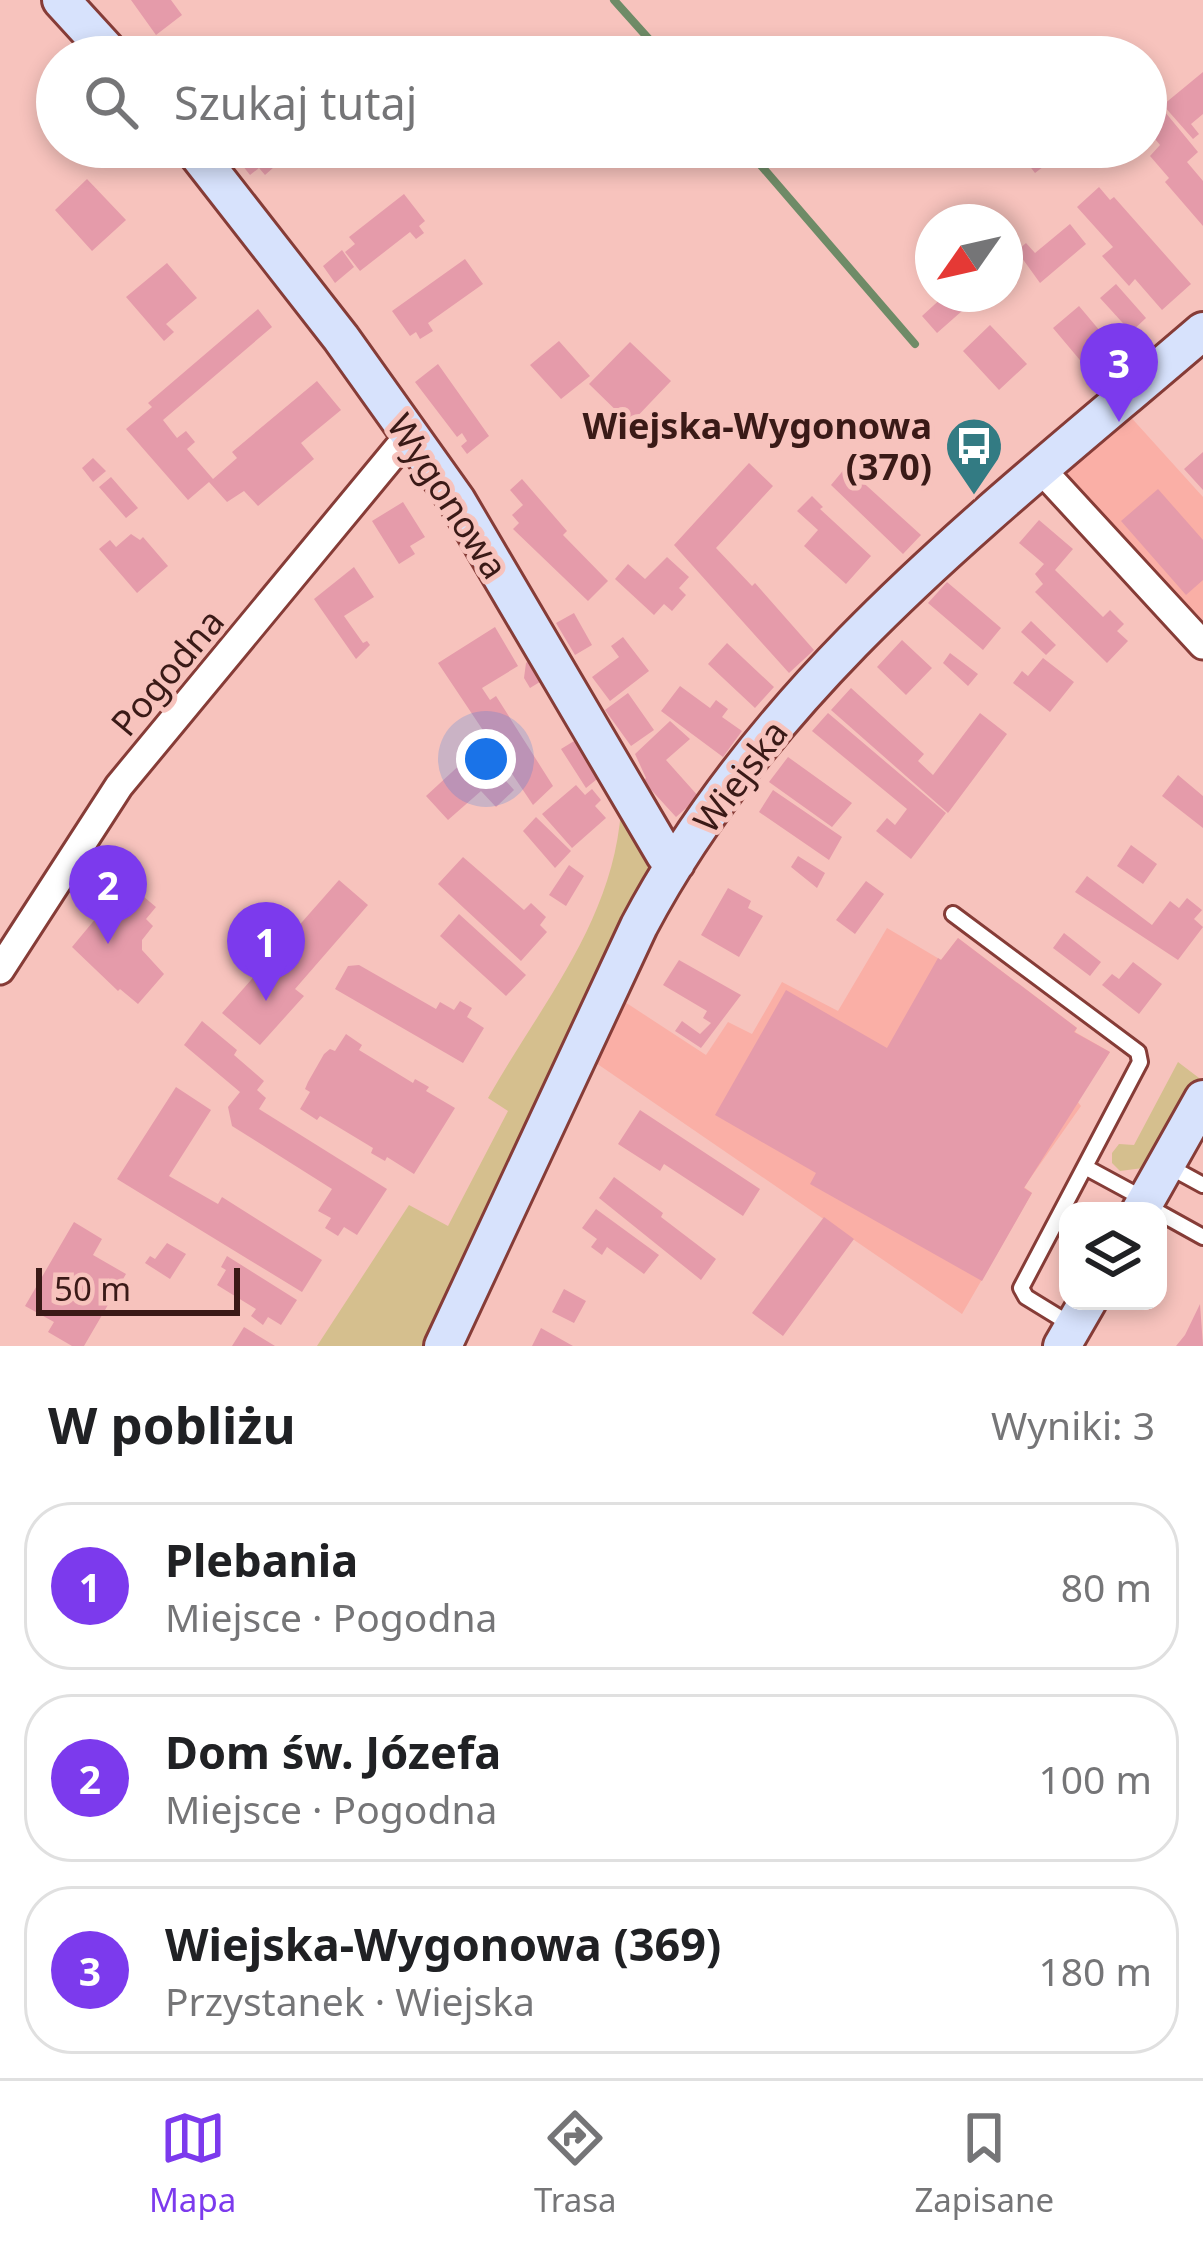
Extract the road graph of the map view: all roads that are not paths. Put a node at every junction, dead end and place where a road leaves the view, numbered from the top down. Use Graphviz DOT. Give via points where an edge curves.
graph roads {
  1 [pos="62,0"];
  2 [pos="94,36"];
  3 [pos="208,168"];
  4 [pos="1203,331"];
  5 [pos="410,434"];
  6 [pos="1039,467"];
  7 [pos="1203,646"];
  8 [pos="676,863"];
  9 [pos="952,914"];
  10 [pos="0,970"];
  11 [pos="1203,1099"];
  12 [pos="1166,1165"];
  13 [pos="1085,1167"];
  14 [pos="1203,1185"];
  15 [pos="1141,1202"];
  16 [pos="1151,1202"];
  17 [pos="1167,1217"];
  18 [pos="1203,1237"];
  19 [pos="1075,1324"];
  20 [pos="443,1346"];
  1 -- 2 [label="street"];
  3 -- 5 [label="street, Wygonowa"];
  4 -- 6 [label="street, Wiejska"];
  5 -- 8 [label="street, Wygonowa"];
  5 -- 10 [label="street, Pogodna" via="119,786"];
  6 -- 7 [label="street"];
  6 -- 8 [label="street, Wiejska" via="869,622 752,757"];
  8 -- 20 [label="street, Wiejska" via="619,966"];
  9 -- 13 [label="lane" via="1138,1052 1140,1062"];
  11 -- 12 [label="street"];
  12 -- 14 [label="lane"];
  12 -- 16 [label="street"];
  13 -- 15 [label="lane"];
  13 -- 19 [label="lane" via="1021,1288"];
  17 -- 18 [label="lane"];
}
